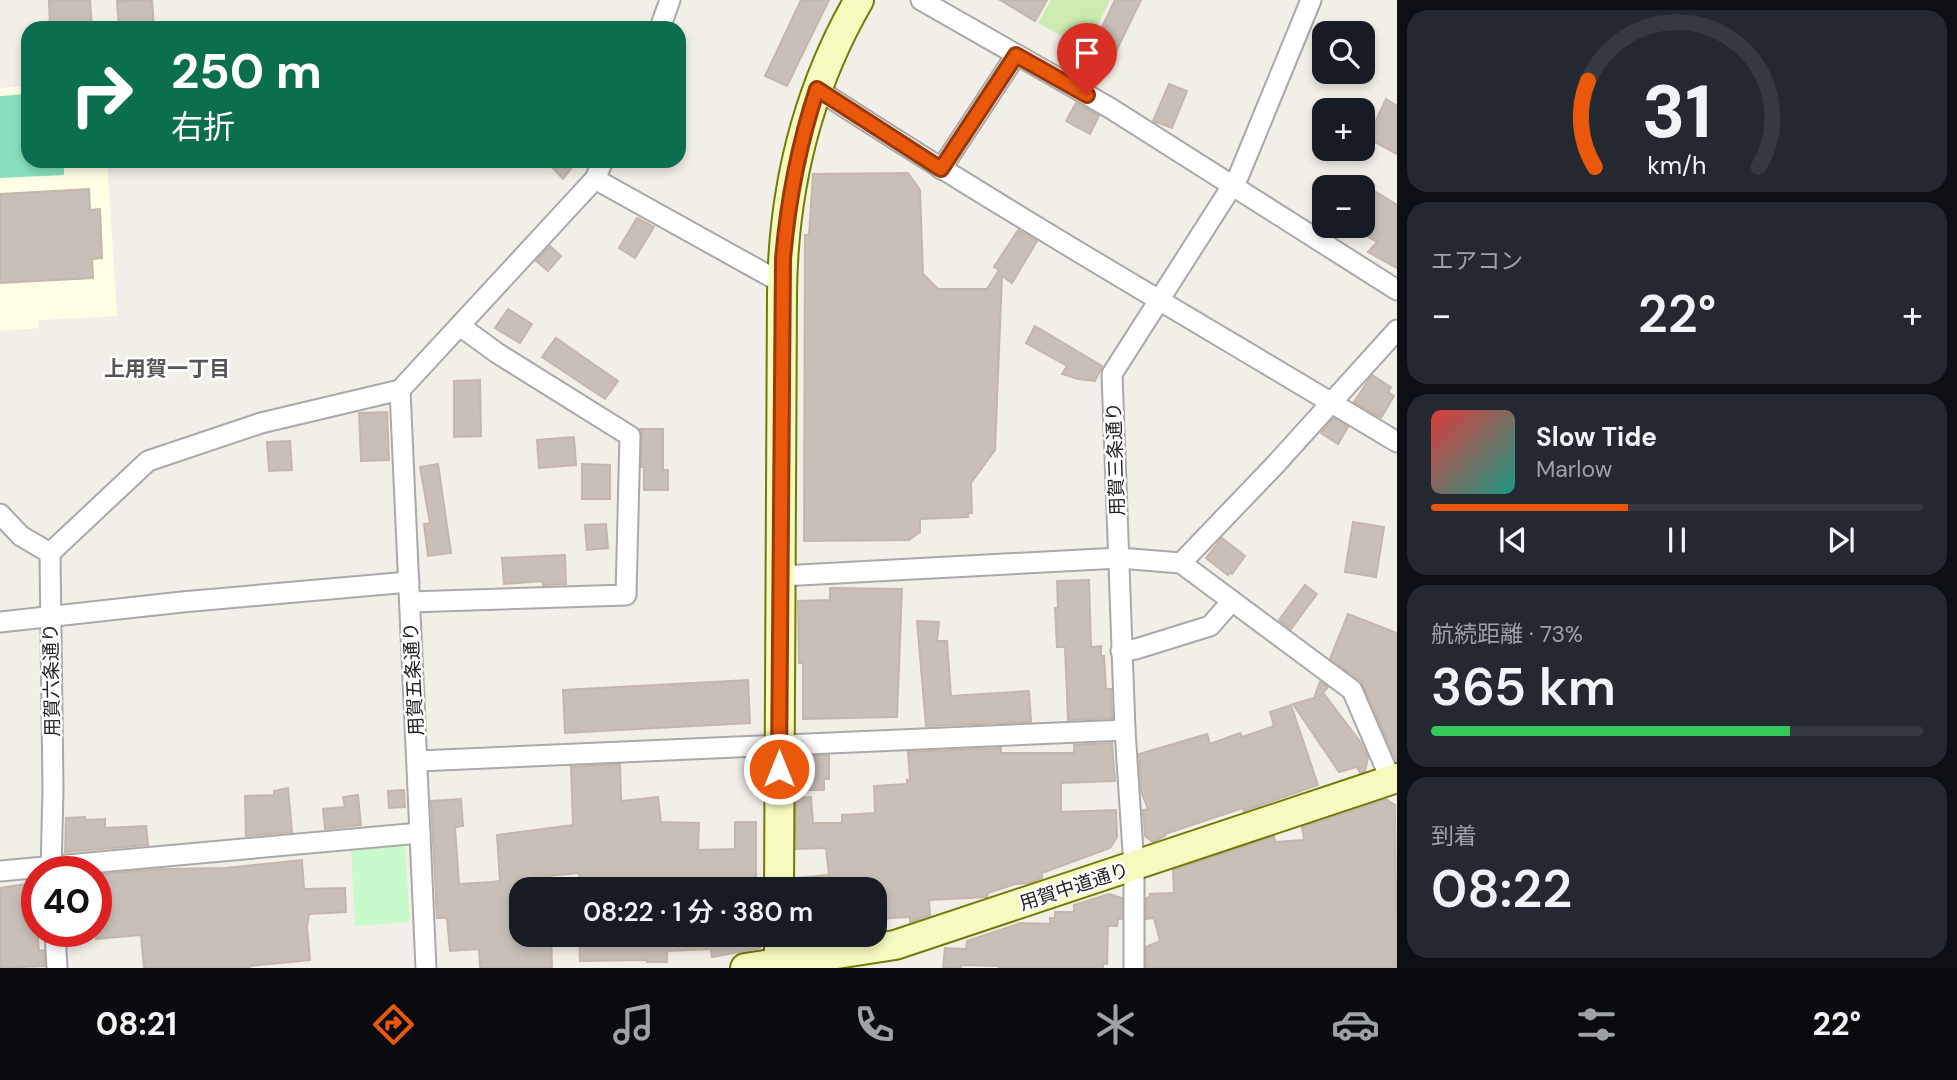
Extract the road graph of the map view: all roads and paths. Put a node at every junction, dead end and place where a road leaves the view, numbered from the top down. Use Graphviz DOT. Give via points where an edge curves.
graph roads {
  1 [pos="670,0"];
  2 [pos="859,0"];
  3 [pos="921,0"];
  4 [pos="1311,0"];
  5 [pos="662,21"];
  6 [pos="1016,55"];
  7 [pos="817,89"];
  8 [pos="941,169"];
  9 [pos="599,170"];
  10 [pos="1232,187"];
  11 [pos="782,283"];
  12 [pos="1397,290"];
  13 [pos="1160,300"];
  14 [pos="460,326"];
  15 [pos="1397,330"];
  16 [pos="400,390"];
  17 [pos="1331,402"];
  18 [pos="1397,442"];
  19 [pos="0,514"];
  20 [pos="50,553"];
  21 [pos="1119,558"];
  22 [pos="1181,563"];
  23 [pos="781,576"];
  24 [pos="409,592"];
  25 [pos="1232,601"];
  26 [pos="50,617"];
  27 [pos="0,622"];
  28 [pos="1121,651"];
  29 [pos="1125,730"];
  30 [pos="779,745"];
  31 [pos="418,761"];
  32 [pos="1394,779"];
  33 [pos="420,833"];
  34 [pos="51,856"];
  35 [pos="112,863"];
  36 [pos="1135,867"];
  37 [pos="21,871"];
  38 [pos="0,872"];
  39 [pos="779,877"];
  40 [pos="56,947"];
  41 [pos="779,947"];
  42 [pos="779,965"];
  43 [pos="57,968"];
  44 [pos="426,968"];
  45 [pos="745,968"];
  46 [pos="1133,968"];
  1 -- 5 [label="street"];
  2 -- 7 [label="street"];
  3 -- 6 [label="street"];
  4 -- 10 [label="street, 用賀三条通り"];
  6 -- 8 [label="street"];
  6 -- 10 [label="street" via="1110,108"];
  7 -- 8 [label="street"];
  7 -- 11 [label="street" via="792,185"];
  8 -- 13 [label="street"];
  9 -- 11 [label="street"];
  9 -- 14 [label="street"];
  10 -- 12 [label="street"];
  10 -- 13 [label="street, 用賀三条通り"];
  11 -- 23 [label="street"];
  13 -- 17 [label="street"];
  13 -- 21 [label="street, 用賀三条通り" via="1112,373"];
  14 -- 16 [label="street"];
  14 -- 24 [label="street" via="631,436 626,595"];
  15 -- 17 [label="street"];
  16 -- 20 [label="street" via="261,423 148,461"];
  16 -- 24 [label="street, 用賀五条通り"];
  17 -- 18 [label="street"];
  17 -- 22 [label="street"];
  19 -- 20 [label="street" via="21,536"];
  20 -- 26 [label="street, 用賀六条通り"];
  21 -- 22 [label="street"];
  21 -- 23 [label="street"];
  21 -- 28 [label="street, 用賀三条通り"];
  22 -- 25 [label="street"];
  23 -- 30 [label="street"];
  24 -- 26 [label="street" via="183,601"];
  24 -- 31 [label="street, 用賀五条通り"];
  25 -- 28 [label="street" via="1210,626"];
  25 -- 32 [label="street" via="1352,690"];
  26 -- 27 [label="street"];
  26 -- 34 [label="street, 用賀六条通り"];
  28 -- 29 [label="street, 用賀三条通り"];
  29 -- 30 [label="street"];
  29 -- 36 [label="street, 用賀三条通り"];
  30 -- 31 [label="street"];
  30 -- 39 [label="street"];
  31 -- 33 [label="street, 用賀五条通り"];
  32 -- 36 [label="street, 用賀中道通り"];
  33 -- 35 [label="street"];
  33 -- 44 [label="street, 用賀五条通り"];
  36 -- 42 [label="street, 用賀中道通り" via="895,945"];
  36 -- 46 [label="street, 用賀三条通り"];
  37 -- 38 [label="street"];
  40 -- 43 [label="street"];
  41 -- 42 [label="street"];
  42 -- 45 [label="street, 用賀中道通り"];
}
